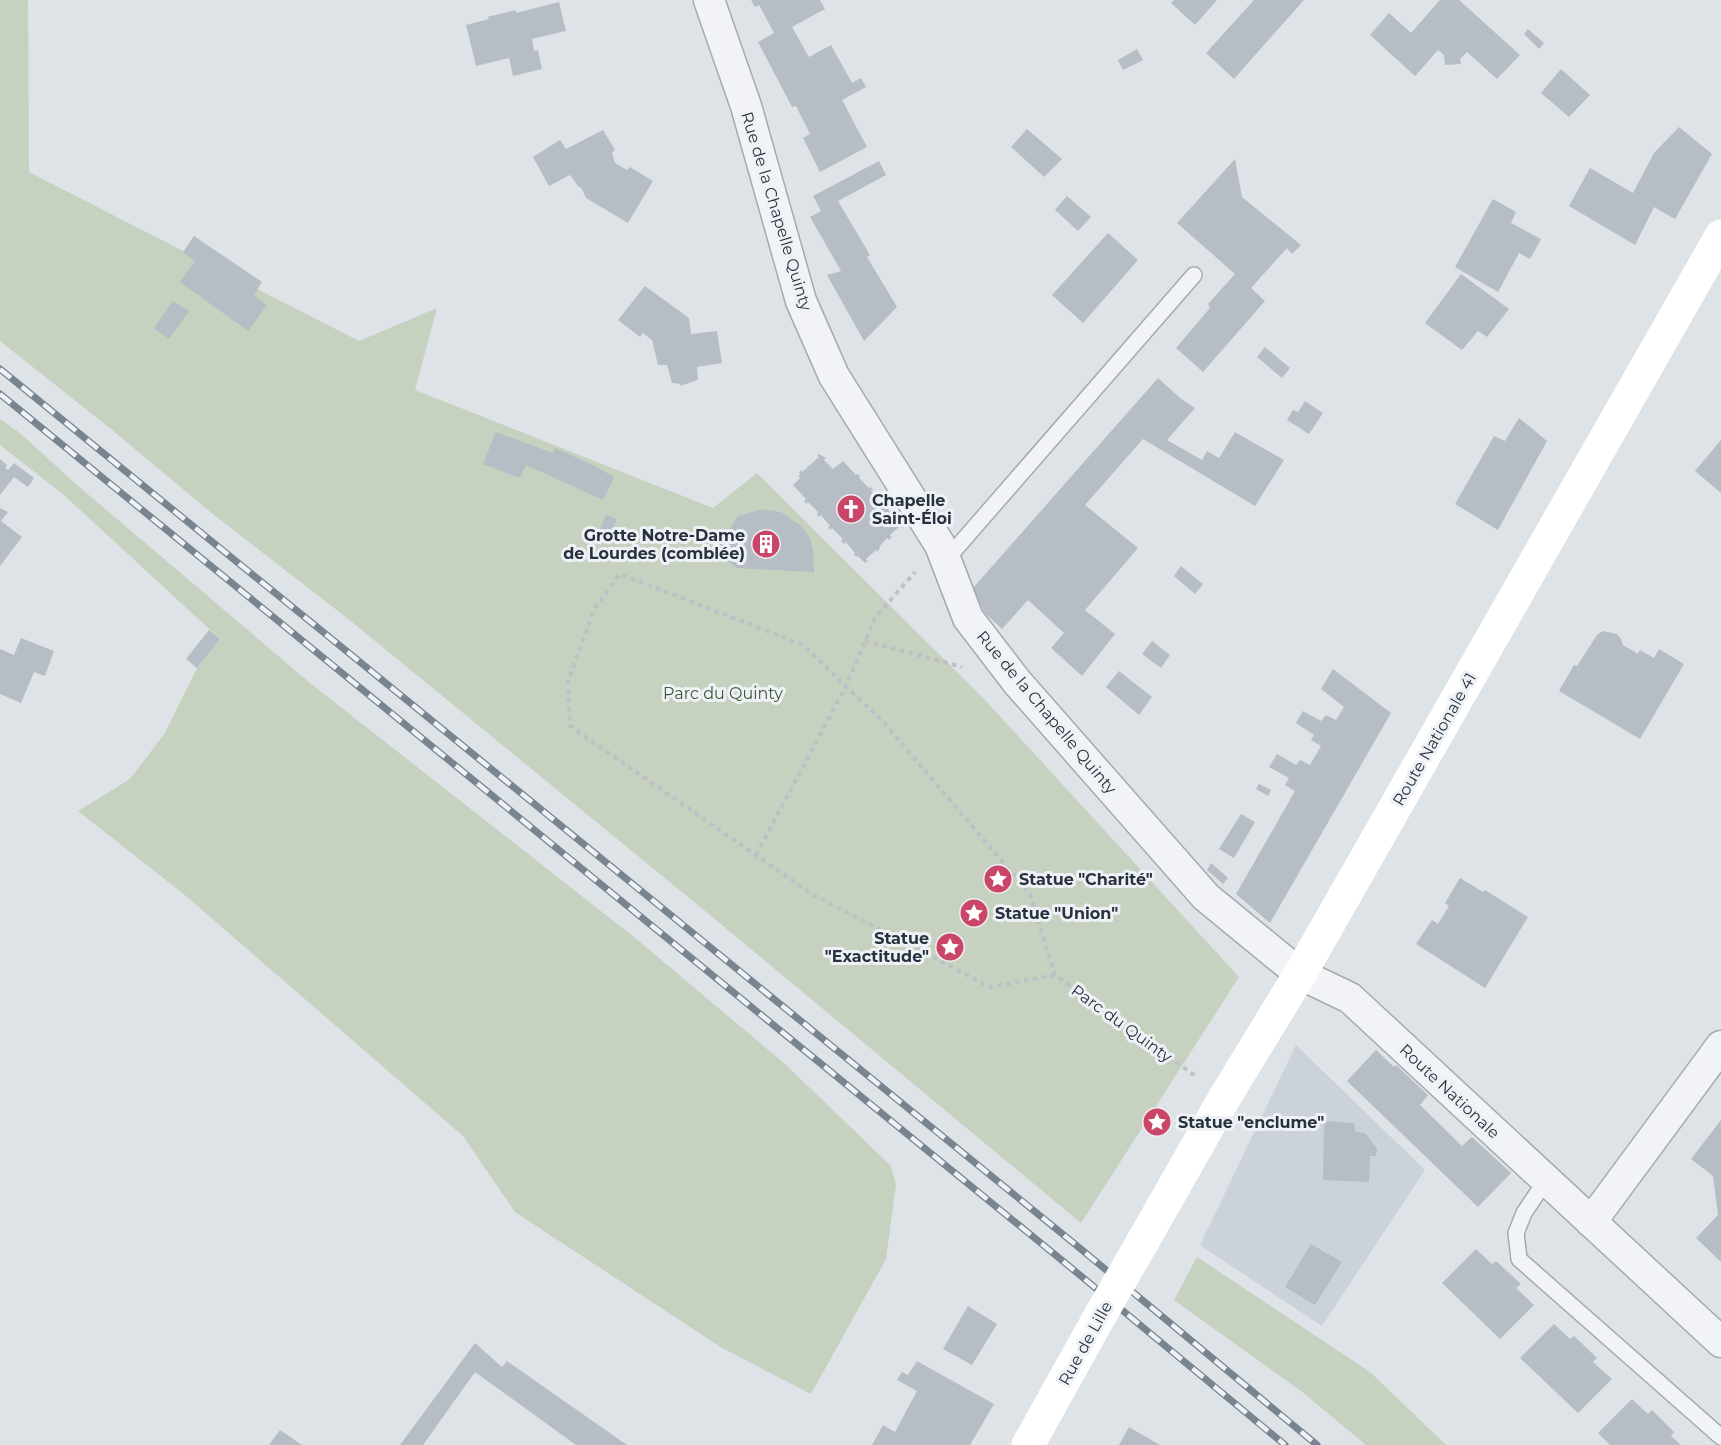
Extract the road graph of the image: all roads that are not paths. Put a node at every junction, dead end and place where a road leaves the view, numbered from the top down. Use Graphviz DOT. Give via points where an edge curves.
graph roads {
  1 [pos="709,0"];
  2 [pos="1721,236"];
  3 [pos="1194,275"];
  4 [pos="946,560"];
  5 [pos="1300,974"];
  6 [pos="1721,1046"];
  7 [pos="1546,1180"];
  8 [pos="1591,1222"];
  9 [pos="1143,1241"];
  10 [pos="1721,1342"];
  11 [pos="1721,1437"];
  12 [pos="1028,1445"];
  1 -- 4 [label="street, Rue de la Chapelle Quinty" via="746,106 801,301 834,376"];
  2 -- 5 [label="main road, Route Nationale 41"];
  3 -- 4 [label="lane"];
  4 -- 5 [label="street, Rue de la Chapelle Quinty" via="968,618 1017,682 1206,897"];
  5 -- 7 [label="street, Route Nationale" via="1350,998"];
  5 -- 9 [label="main road, Route Nationale 41"];
  6 -- 8 [label="street"];
  7 -- 8 [label="street, Route Nationale"];
  7 -- 11 [label="lane" via="1516,1233 1518,1259"];
  8 -- 10 [label="street, Route Nationale"];
  9 -- 12 [label="main road, Rue de Lille, bridge"];
}
